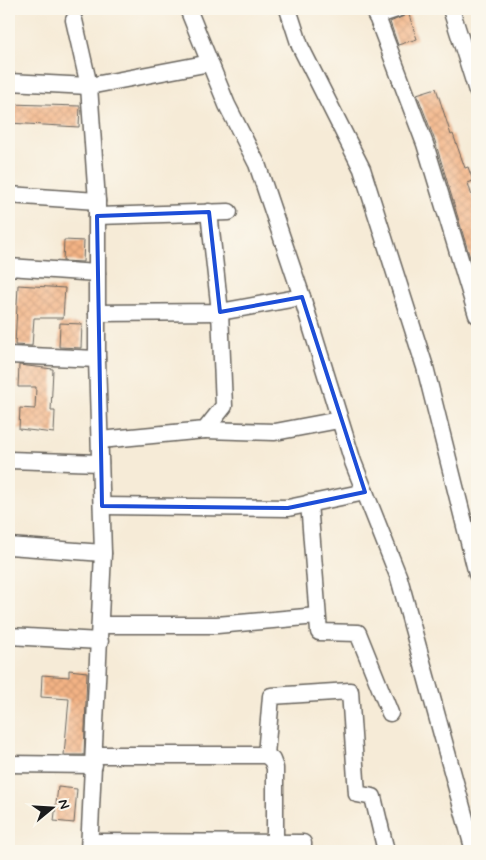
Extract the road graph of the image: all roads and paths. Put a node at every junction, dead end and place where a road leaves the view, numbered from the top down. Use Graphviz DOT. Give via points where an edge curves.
graph roads {
  1 [pos="188,9"];
  2 [pos="288,9"];
  3 [pos="397,9"];
  4 [pos="451,9"];
  5 [pos="375,12"];
  6 [pos="74,20"];
  7 [pos="210,63"];
  8 [pos="9,82"];
  9 [pos="89,86"];
  10 [pos="477,91"];
  11 [pos="9,195"];
  12 [pos="97,209"];
  13 [pos="209,212"];
  14 [pos="229,212"];
  15 [pos="9,267"];
  16 [pos="97,273"];
  17 [pos="302,297"];
  18 [pos="98,312"];
  19 [pos="220,312"];
  20 [pos="477,316"];
  21 [pos="9,355"];
  22 [pos="97,360"];
  23 [pos="339,420"];
  24 [pos="205,430"];
  25 [pos="100,440"];
  26 [pos="9,460"];
  27 [pos="100,463"];
  28 [pos="365,492"];
  29 [pos="309,503"];
  30 [pos="102,506"];
  31 [pos="9,546"];
  32 [pos="103,553"];
  33 [pos="477,574"];
  34 [pos="317,616"];
  35 [pos="100,633"];
  36 [pos="9,636"];
  37 [pos="390,713"];
  38 [pos="266,755"];
  39 [pos="95,760"];
  40 [pos="9,764"];
  41 [pos="275,843"];
  42 [pos="90,847"];
  43 [pos="303,851"];
  44 [pos="386,851"];
  45 [pos="474,851"];
  1 -- 7 [label="street"];
  2 -- 33 [label="street" via="300,46 362,169 425,367"];
  3 -- 5 [label="street"];
  4 -- 10 [label="street"];
  5 -- 20 [label="street" via="425,144"];
  6 -- 9 [label="street"];
  7 -- 9 [label="street"];
  7 -- 17 [label="street" via="257,164"];
  8 -- 9 [label="street"];
  9 -- 12 [label="street"];
  11 -- 12 [label="street"];
  12 -- 13 [label="street"];
  12 -- 16 [label="street"];
  13 -- 14 [label="street"];
  13 -- 19 [label="street"];
  15 -- 16 [label="street"];
  16 -- 18 [label="street"];
  17 -- 19 [label="street"];
  17 -- 23 [label="street"];
  18 -- 19 [label="street"];
  18 -- 22 [label="street"];
  19 -- 24 [label="street" via="224,406"];
  21 -- 22 [label="street"];
  22 -- 25 [label="street"];
  23 -- 24 [label="street" via="275,432"];
  23 -- 28 [label="street"];
  24 -- 25 [label="street"];
  25 -- 27 [label="street"];
  26 -- 27 [label="street"];
  27 -- 30 [label="street"];
  28 -- 29 [label="street"];
  28 -- 45 [label="street" via="399,578"];
  29 -- 30 [label="street" via="288,508"];
  29 -- 34 [label="street"];
  30 -- 32 [label="street"];
  31 -- 32 [label="street"];
  32 -- 35 [label="street"];
  34 -- 35 [label="street"];
  34 -- 37 [label="street" via="319,632 358,633"];
  35 -- 36 [label="street"];
  35 -- 39 [label="street"];
  38 -- 39 [label="street"];
  38 -- 41 [label="street" via="275,768"];
  38 -- 44 [label="street" via="271,696 350,692 358,794 373,797"];
  39 -- 40 [label="street"];
  39 -- 42 [label="street"];
  41 -- 42 [label="street"];
  41 -- 43 [label="street" via="303,843"];
}
